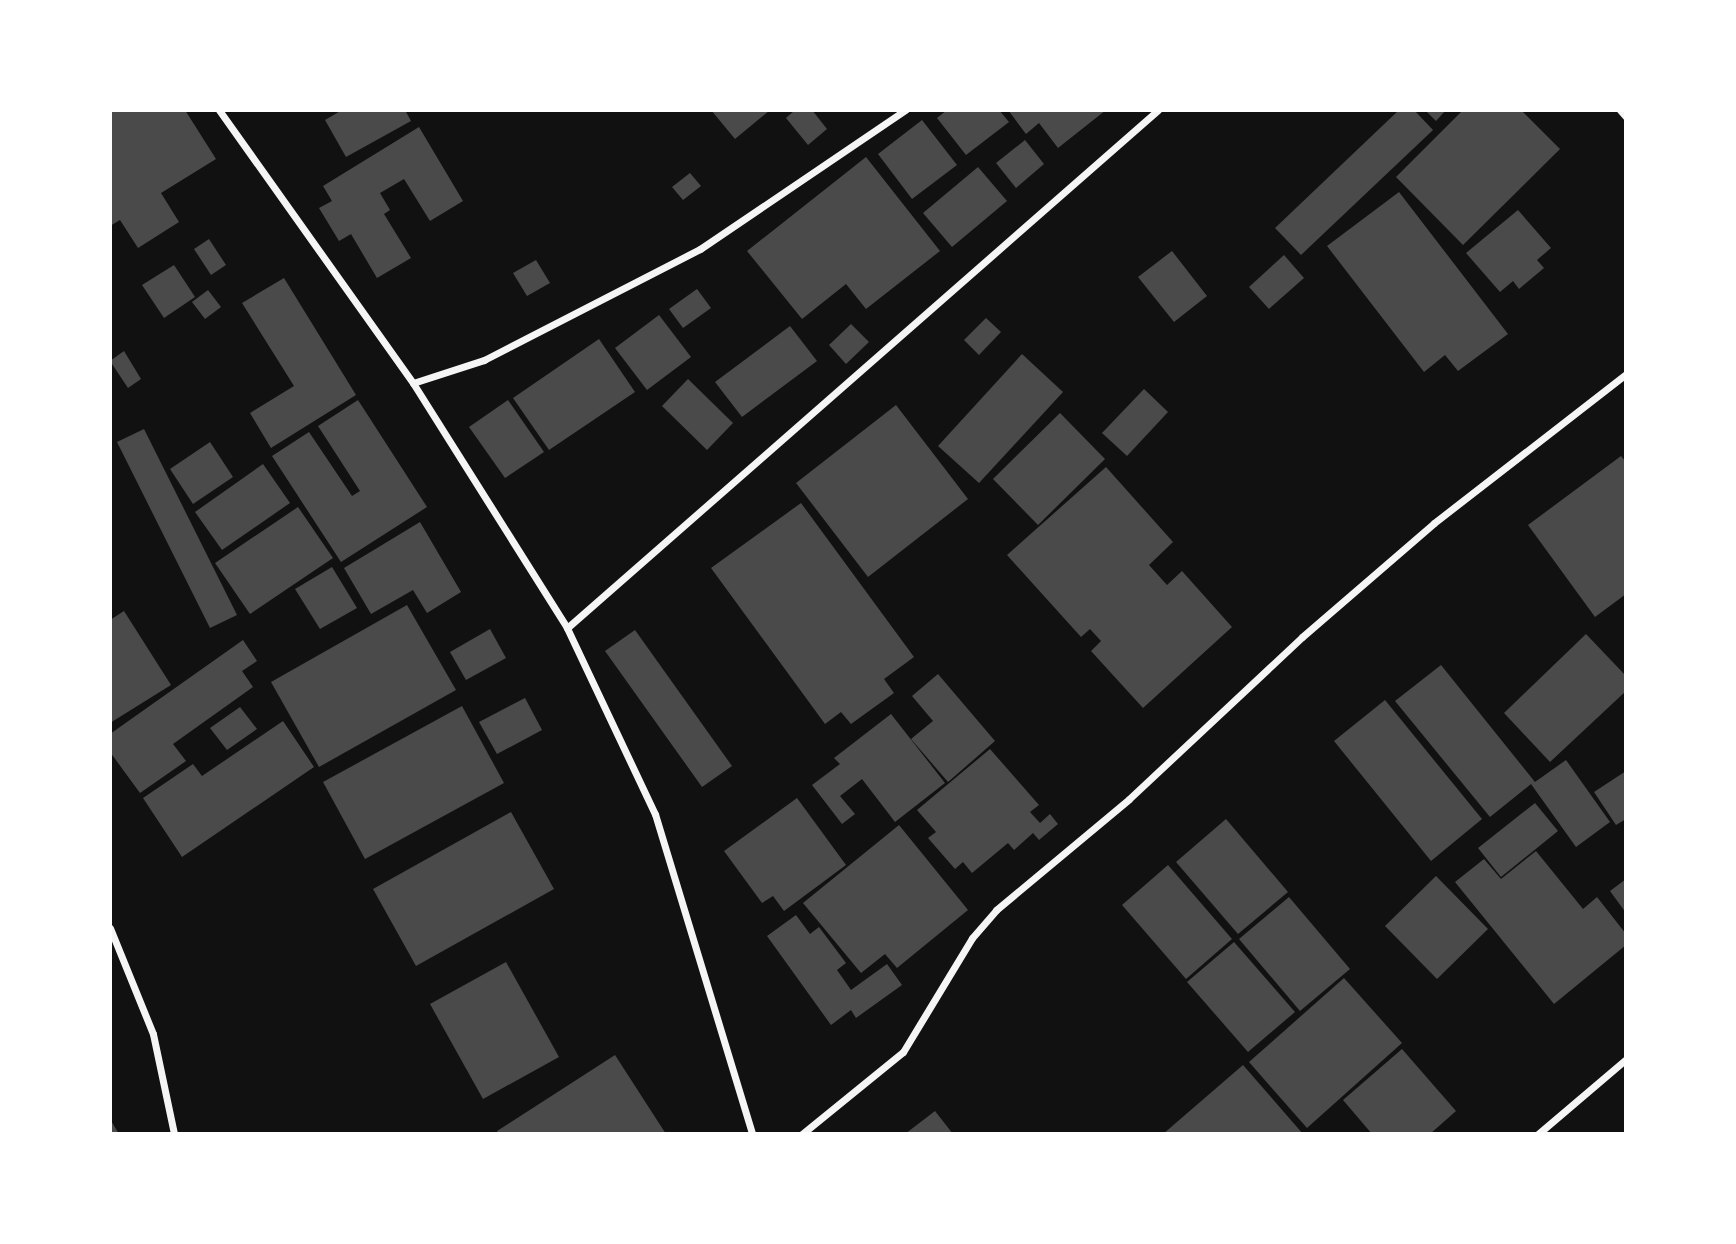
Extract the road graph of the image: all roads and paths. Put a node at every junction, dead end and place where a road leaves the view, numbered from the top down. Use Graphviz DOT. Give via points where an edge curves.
graph roads {
  1 [pos="219,110"];
  2 [pos="905,110"];
  3 [pos="1158,110"];
  4 [pos="1620,110"];
  5 [pos="1626,117"];
  6 [pos="1626,374"];
  7 [pos="413,383"];
  8 [pos="567,628"];
  9 [pos="110,928"];
  10 [pos="1626,1059"];
  11 [pos="174,1134"];
  12 [pos="752,1134"];
  13 [pos="802,1134"];
  14 [pos="1538,1134"];
  1 -- 7 [label="street"];
  2 -- 7 [label="street" via="700,249 484,360"];
  3 -- 8 [label="street"];
  4 -- 5 [label="street"];
  6 -- 13 [label="street" via="1434,523 1302,636 1129,799 996,910 972,938 903,1052"];
  7 -- 8 [label="street"];
  8 -- 12 [label="street" via="655,814"];
  9 -- 11 [label="street" via="153,1034"];
  10 -- 14 [label="street"];
}
